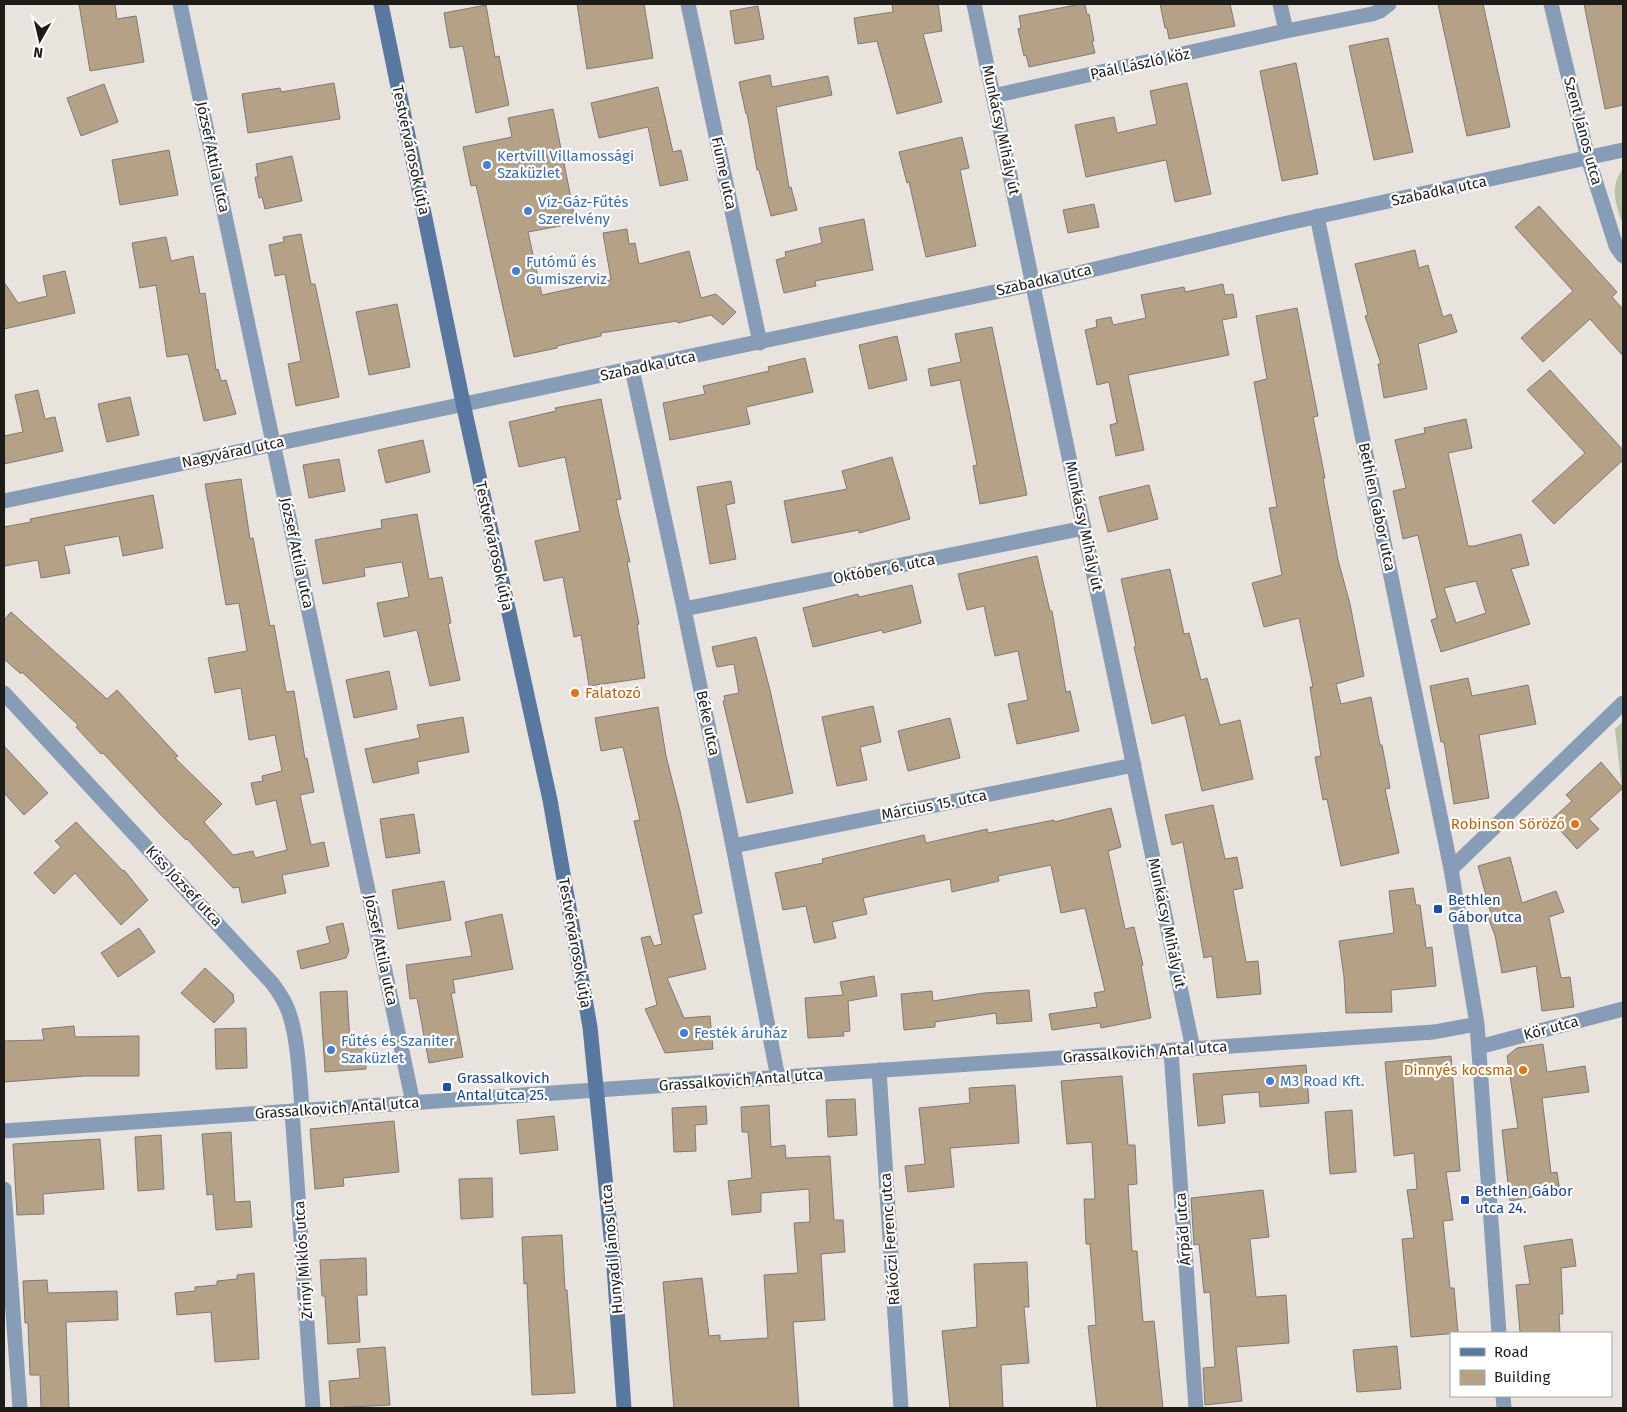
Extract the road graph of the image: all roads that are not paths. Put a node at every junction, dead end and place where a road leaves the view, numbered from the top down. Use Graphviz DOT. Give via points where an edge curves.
graph roads {
  1 [pos="180,4"];
  2 [pos="381,4"];
  3 [pos="688,4"];
  4 [pos="974,4"];
  5 [pos="1280,4"];
  6 [pos="1389,4"];
  7 [pos="1551,4"];
  8 [pos="1286,31"];
  9 [pos="993,96"];
  10 [pos="1623,150"];
  11 [pos="1588,158"];
  12 [pos="1317,216"];
  13 [pos="1623,256"];
  14 [pos="1033,284"];
  15 [pos="760,342"];
  16 [pos="632,369"];
  17 [pos="463,403"];
  18 [pos="274,443"];
  19 [pos="4,501"];
  20 [pos="1084,528"];
  21 [pos="684,609"];
  22 [pos="4,693"];
  23 [pos="1623,703"];
  24 [pos="1134,765"];
  25 [pos="733,846"];
  26 [pos="1451,869"];
  27 [pos="1623,1009"];
  28 [pos="1477,1024"];
  29 [pos="1479,1047"];
  30 [pos="1193,1049"];
  31 [pos="1171,1050"];
  32 [pos="879,1070"];
  33 [pos="778,1078"];
  34 [pos="597,1091"];
  35 [pos="413,1103"];
  36 [pos="297,1111"];
  37 [pos="4,1131"];
  38 [pos="4,1189"];
  39 [pos="1499,1332"];
  40 [pos="20,1408"];
  41 [pos="313,1408"];
  42 [pos="624,1408"];
  43 [pos="901,1408"];
  44 [pos="1196,1408"];
  1 -- 18 [label="street, József Attila utca"];
  2 -- 17 [label="street, Testvérvárosok útja"];
  3 -- 15 [label="street, Fiume utca"];
  4 -- 9 [label="street, Munkácsy Mihály út"];
  5 -- 8 [label="street"];
  6 -- 8 [label="street, Paál László köz" via="1372,14"];
  7 -- 11 [label="street, Szent János utca"];
  8 -- 9 [label="street, Paál László köz"];
  9 -- 14 [label="street, Munkácsy Mihály út"];
  10 -- 11 [label="street, Szabadka utca"];
  11 -- 12 [label="street, Szabadka utca"];
  11 -- 13 [label="street, Szent János utca" via="1616,246"];
  12 -- 14 [label="street, Szabadka utca"];
  12 -- 26 [label="street, Bethlen Gábor utca"];
  14 -- 15 [label="street, Szabadka utca"];
  14 -- 20 [label="street, Munkácsy Mihály út"];
  15 -- 16 [label="street, Szabadka utca"];
  16 -- 17 [label="street, Szabadka utca"];
  16 -- 21 [label="street, Béke utca"];
  17 -- 18 [label="street, Nagyvárad utca"];
  17 -- 34 [label="street, Testvérvárosok útja" via="550,800 590,1027"];
  18 -- 19 [label="street, Nagyvárad utca"];
  18 -- 35 [label="street, József Attila utca"];
  20 -- 21 [label="street, Október 6. utca"];
  20 -- 24 [label="street, Munkácsy Mihály út"];
  21 -- 25 [label="street, Béke utca"];
  22 -- 36 [label="street, Kiss József utca" via="272,983 283,999 292,1026 300,1080"];
  23 -- 26 [label="street"];
  24 -- 25 [label="street, Március 15. utca"];
  24 -- 30 [label="street, Munkácsy Mihály út"];
  25 -- 33 [label="street, Béke utca"];
  26 -- 28 [label="street, Bethlen Gábor utca"];
  27 -- 29 [label="street, Kör utca"];
  28 -- 29 [label="street, Bethlen Gábor utca"];
  28 -- 30 [label="street, Grassalkovich Antal utca" via="1434,1032"];
  29 -- 39 [label="street, Bethlen Gábor utca"];
  30 -- 31 [label="street, Grassalkovich Antal utca"];
  31 -- 32 [label="street, Grassalkovich Antal utca"];
  31 -- 44 [label="street, Árpád utca"];
  32 -- 33 [label="street, Grassalkovich Antal utca"];
  32 -- 43 [label="street, Rákóczi Ferenc utca"];
  33 -- 34 [label="street, Grassalkovich Antal utca"];
  34 -- 35 [label="street, Grassalkovich Antal utca"];
  34 -- 42 [label="street, Hunyadi János utca"];
  35 -- 36 [label="street, Grassalkovich Antal utca"];
  36 -- 37 [label="street, Grassalkovich Antal utca"];
  36 -- 41 [label="street, Zrínyi Miklós utca"];
  38 -- 40 [label="street"];
}
